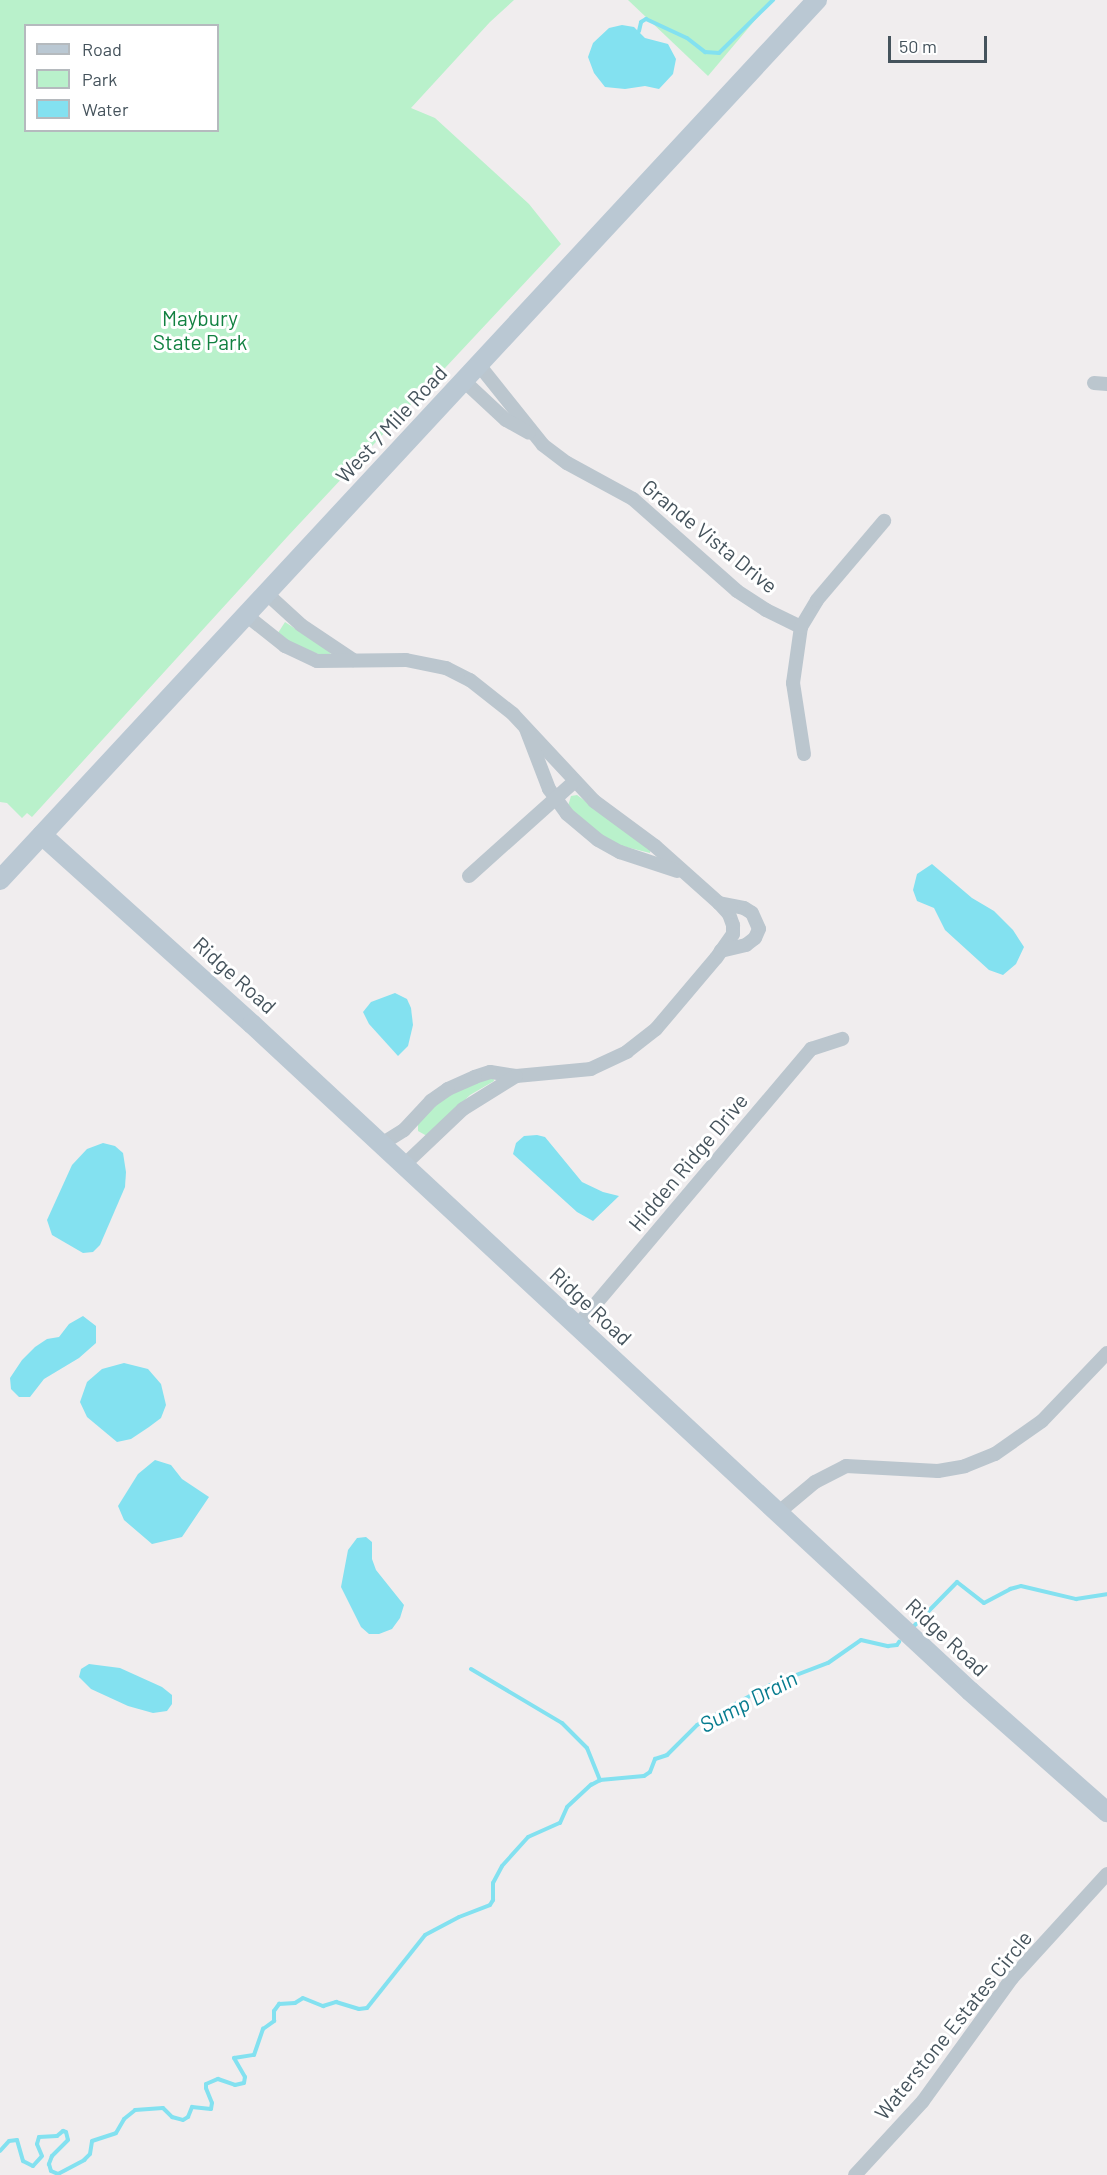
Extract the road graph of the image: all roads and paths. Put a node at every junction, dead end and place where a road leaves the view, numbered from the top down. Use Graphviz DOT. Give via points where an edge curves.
graph roads {
  1 [pos="817,0"];
  2 [pos="479,365"];
  3 [pos="464,381"];
  4 [pos="534,435"];
  5 [pos="884,521"];
  6 [pos="266,593"];
  7 [pos="246,615"];
  8 [pos="801,627"];
  9 [pos="352,660"];
  10 [pos="524,725"];
  11 [pos="804,754"];
  12 [pos="575,781"];
  13 [pos="555,798"];
  14 [pos="42,835"];
  15 [pos="682,872"];
  16 [pos="469,876"];
  17 [pos="0,880"];
  18 [pos="719,903"];
  19 [pos="721,951"];
  20 [pos="842,1039"];
  21 [pos="516,1076"];
  22 [pos="382,1144"];
  23 [pos="404,1165"];
  24 [pos="577,1326"];
  25 [pos="1107,1353"];
  26 [pos="779,1512"];
  27 [pos="1107,1812"];
  28 [pos="1107,1874"];
  29 [pos="855,2175"];
  1 -- 2 [label="street, West 7 Mile Road"];
  2 -- 3 [label="street, West 7 Mile Road"];
  2 -- 4 [label="street, Grande Vista Drive"];
  3 -- 4 [label="street, Grande Vista Drive" via="506,420"];
  3 -- 6 [label="street, West 7 Mile Road"];
  4 -- 8 [label="street, Grande Vista Drive" via="567,463 642,505 737,591"];
  5 -- 8 [label="street" via="817,600"];
  6 -- 7 [label="street, West 7 Mile Road"];
  6 -- 9 [label="street" via="301,625"];
  7 -- 9 [label="street" via="285,646 317,661"];
  7 -- 14 [label="street, West 7 Mile Road"];
  8 -- 11 [label="street" via="793,683"];
  9 -- 10 [label="street" via="406,660 446,668 470,680"];
  10 -- 12 [label="street"];
  10 -- 13 [label="street"];
  12 -- 13 [label="street"];
  12 -- 15 [label="street"];
  13 -- 15 [label="street" via="567,814 598,840 620,852"];
  13 -- 16 [label="street"];
  14 -- 17 [label="street, West 7 Mile Road"];
  14 -- 22 [label="street, Ridge Road"];
  15 -- 18 [label="street"];
  18 -- 19 [label="street" via="733,925 733,934"];
  18 -- 19 [label="street" via="752,913 759,929 746,945"];
  19 -- 21 [label="street" via="656,1029 627,1052 591,1069"];
  20 -- 24 [label="street, Hidden Ridge Drive" via="811,1049"];
  21 -- 22 [label="street" via="490,1072 448,1089 404,1130"];
  21 -- 23 [label="street" via="463,1109"];
  22 -- 23 [label="street, Ridge Road"];
  23 -- 24 [label="street, Ridge Road"];
  24 -- 26 [label="street, Ridge Road"];
  25 -- 26 [label="street" via="1042,1421 989,1457 938,1471 846,1466 815,1482"];
  26 -- 27 [label="street, Ridge Road" via="972,1693"];
  28 -- 29 [label="street, Waterstone Estates Circle" via="1012,1978 923,2101"];
}
